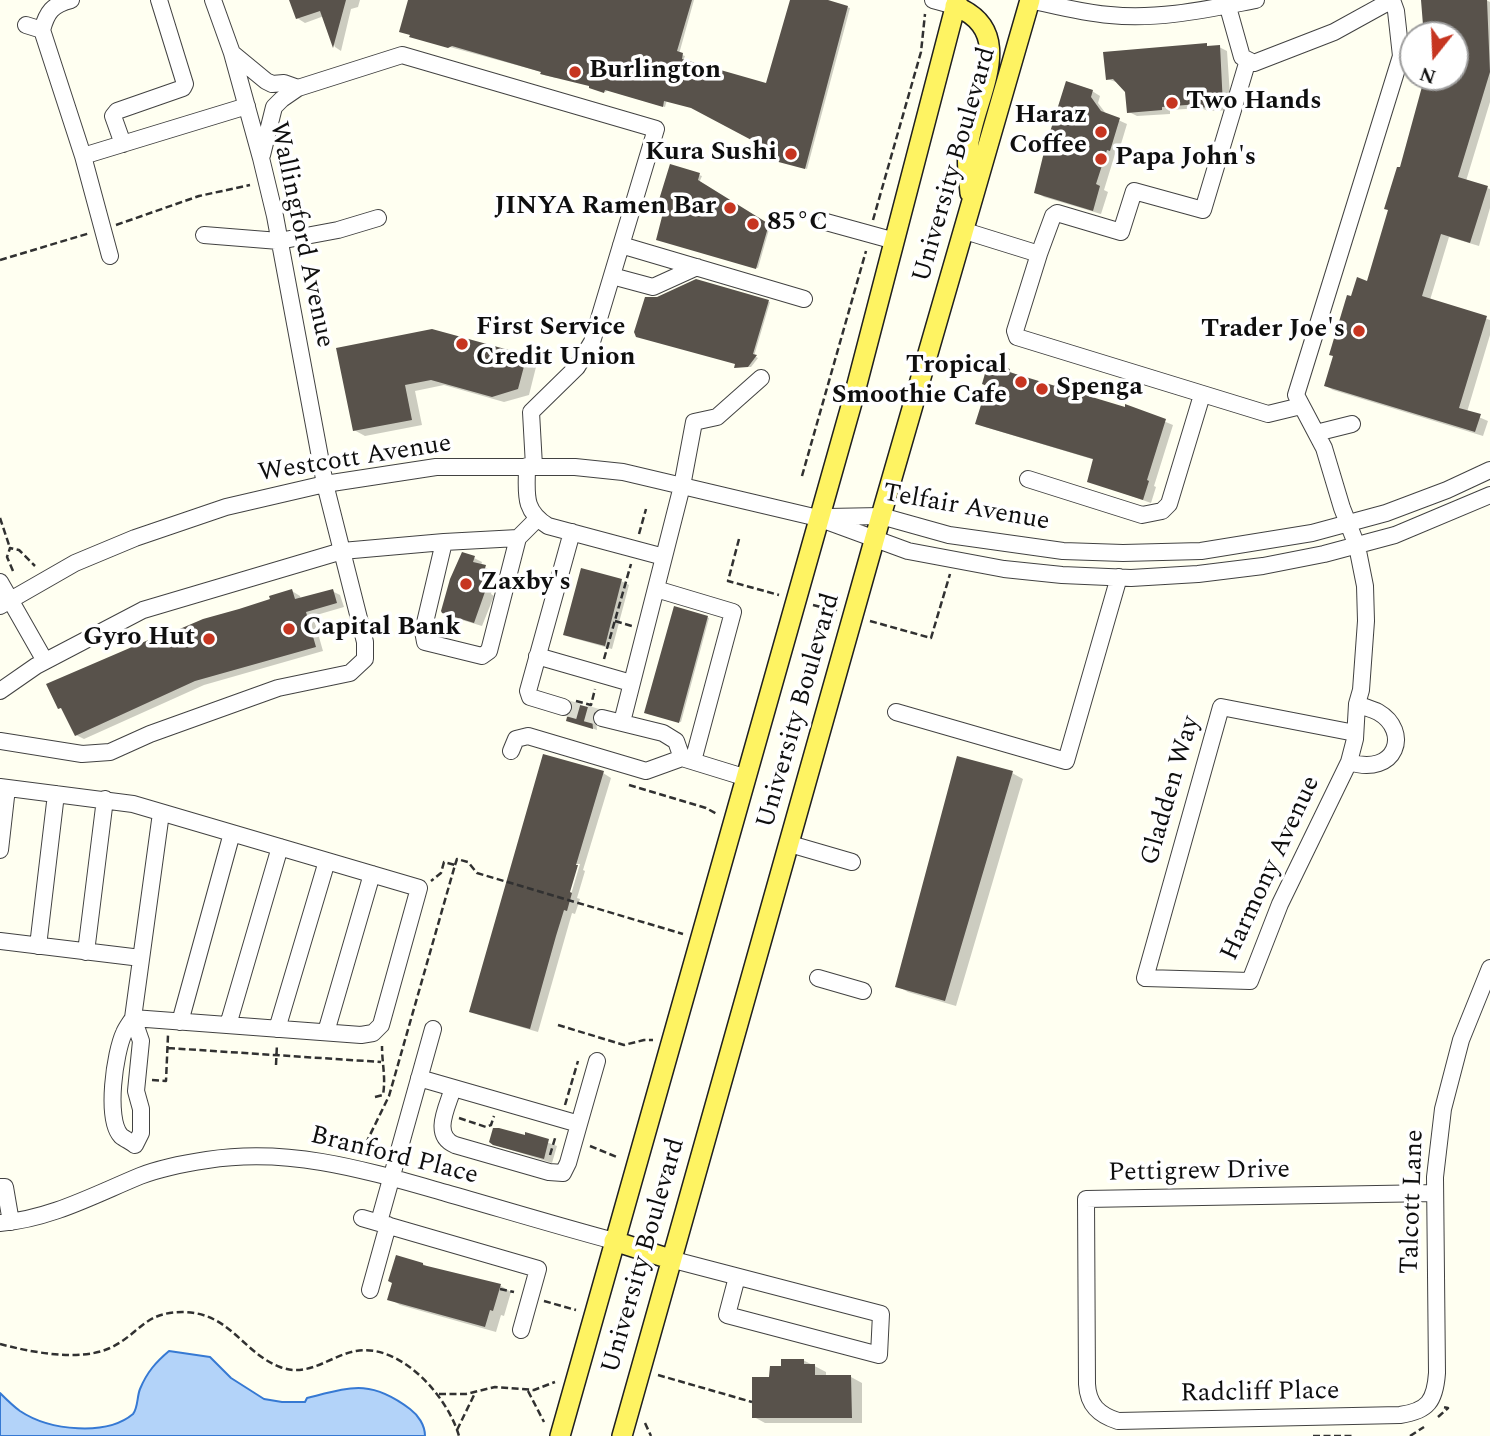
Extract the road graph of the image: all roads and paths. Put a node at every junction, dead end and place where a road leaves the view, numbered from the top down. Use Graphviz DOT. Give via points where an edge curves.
graph roads {
  1 [pos="71,0"];
  2 [pos="159,0"];
  3 [pos="214,0"];
  4 [pos="933,0"];
  5 [pos="1030,0"];
  6 [pos="1256,0"];
  7 [pos="1392,0"];
  8 [pos="956,3"];
  9 [pos="1227,3"];
  10 [pos="925,15"];
  11 [pos="232,53"];
  12 [pos="1248,60"];
  13 [pos="298,88"];
  14 [pos="247,106"];
  15 [pos="123,144"];
  16 [pos="83,156"];
  17 [pos="261,158"];
  18 [pos="267,181"];
  19 [pos="971,211"];
  20 [pos="874,212"];
  21 [pos="378,218"];
  22 [pos="826,222"];
  23 [pos="103,229"];
  24 [pos="965,231"];
  25 [pos="204,235"];
  26 [pos="279,241"];
  27 [pos="895,241"];
  28 [pos="621,245"];
  29 [pos="866,253"];
  30 [pos="1040,254"];
  31 [pos="110,256"];
  32 [pos="0,260"];
  33 [pos="696,267"];
  34 [pos="612,276"];
  35 [pos="804,299"];
  36 [pos="761,378"];
  37 [pos="1202,395"];
  38 [pos="1301,405"];
  39 [pos="1352,424"];
  40 [pos="1316,433"];
  41 [pos="530,466"];
  42 [pos="1490,470"];
  43 [pos="802,476"];
  44 [pos="1028,480"];
  45 [pos="325,484"];
  46 [pos="682,486"];
  47 [pos="1490,495"];
  48 [pos="646,509"];
  49 [pos="881,516"];
  50 [pos="0,518"];
  51 [pos="818,518"];
  52 [pos="537,519"];
  53 [pos="1348,523"];
  54 [pos="572,532"];
  55 [pos="518,538"];
  56 [pos="875,539"];
  57 [pos="739,540"];
  58 [pos="444,542"];
  59 [pos="1357,545"];
  60 [pos="10,548"];
  61 [pos="635,550"];
  62 [pos="342,551"];
  63 [pos="664,557"];
  64 [pos="950,574"];
  65 [pos="1119,578"];
  66 [pos="45,580"];
  67 [pos="0,582"];
  68 [pos="656,589"];
  69 [pos="11,600"];
  70 [pos="796,600"];
  71 [pos="854,616"];
  72 [pos="537,656"];
  73 [pos="45,661"];
  74 [pos="599,674"];
  75 [pos="631,683"];
  76 [pos="0,691"];
  77 [pos="1357,704"];
  78 [pos="561,707"];
  79 [pos="895,712"];
  80 [pos="602,718"];
  81 [pos="621,722"];
  82 [pos="1355,733"];
  83 [pos="0,741"];
  84 [pos="511,751"];
  85 [pos="688,759"];
  86 [pos="1349,762"];
  87 [pos="747,778"];
  88 [pos="629,785"];
  89 [pos="4,788"];
  90 [pos="56,794"];
  91 [pos="105,799"];
  92 [pos="161,813"];
  93 [pos="717,814"];
  94 [pos="232,833"];
  95 [pos="790,844"];
  96 [pos="280,847"];
  97 [pos="0,850"];
  98 [pos="327,861"];
  99 [pos="852,862"];
  100 [pos="455,865"];
  101 [pos="443,866"];
  102 [pos="372,874"];
  103 [pos="683,934"];
  104 [pos="0,941"];
  105 [pos="38,946"];
  106 [pos="86,952"];
  107 [pos="141,958"];
  108 [pos="1490,968"];
  109 [pos="818,978"];
  110 [pos="1145,978"];
  111 [pos="863,991"];
  112 [pos="133,1018"];
  113 [pos="174,1021"];
  114 [pos="229,1025"];
  115 [pos="558,1025"];
  116 [pos="277,1029"];
  117 [pos="377,1029"];
  118 [pos="433,1029"];
  119 [pos="326,1032"];
  120 [pos="653,1040"];
  121 [pos="168,1048"];
  122 [pos="276,1055"];
  123 [pos="597,1061"];
  124 [pos="382,1062"];
  125 [pos="276,1065"];
  126 [pos="419,1078"];
  127 [pos="166,1081"];
  128 [pos="453,1088"];
  129 [pos="136,1091"];
  130 [pos="112,1095"];
  131 [pos="383,1095"];
  132 [pos="389,1096"];
  133 [pos="375,1097"];
  134 [pos="495,1112"];
  135 [pos="446,1114"];
  136 [pos="579,1124"];
  137 [pos="135,1145"];
  138 [pos="364,1155"];
  139 [pos="142,1175"];
  140 [pos="391,1178"];
  141 [pos="0,1187"];
  142 [pos="1435,1193"];
  143 [pos="362,1218"];
  144 [pos="5,1223"];
  145 [pos="383,1224"];
  146 [pos="614,1241"];
  147 [pos="670,1259"];
  148 [pos="737,1277"];
  149 [pos="370,1290"];
  150 [pos="521,1330"];
  151 [pos="0,1343"];
  152 [pos="657,1375"];
  153 [pos="555,1382"];
  154 [pos="528,1390"];
  155 [pos="475,1392"];
  156 [pos="437,1394"];
  157 [pos="752,1402"];
  158 [pos="1430,1403"];
  159 [pos="1092,1405"];
  160 [pos="644,1420"];
  161 [pos="544,1422"];
  162 [pos="1421,1428"];
  163 [pos="457,1430"];
  164 [pos="1422,1435"];
  165 [pos="459,1436"];
  166 [pos="560,1436"];
  167 [pos="622,1436"];
  168 [pos="651,1436"];
  169 [pos="1313,1436"];
  170 [pos="1353,1436"];
  1 -- 16 [label="street" via="56,4 34,28"];
  2 -- 15 [label="street" via="185,84 117,111 113,116"];
  3 -- 11 [label="street, Wallingford Avenue"];
  4 -- 8 [label="street"];
  5 -- 9 [label="street" via="1129,16 1186,13"];
  5 -- 19 [label="main road, University Boulevard"];
  6 -- 9 [label="street"];
  7 -- 12 [label="street" via="1334,32 1254,63"];
  7 -- 38 [label="street" via="1401,56 1296,395"];
  8 -- 19 [label="main road" via="983,25 990,51 968,149"];
  8 -- 27 [label="main road, University Boulevard"];
  9 -- 12 [label="street" via="1242,57"];
  10 -- 20 [label="path" via="921,52"];
  11 -- 13 [label="street" via="266,81"];
  11 -- 14 [label="street, Wallingford Avenue"];
  12 -- 30 [label="street" via="1203,210 1134,191 1121,232 1057,213"];
  13 -- 17 [label="street" via="274,107"];
  13 -- 28 [label="street" via="402,55 656,129"];
  14 -- 15 [label="street"];
  14 -- 17 [label="street, Wallingford Avenue"];
  15 -- 16 [label="street"];
  16 -- 23 [label="street"];
  17 -- 18 [label="street, Wallingford Avenue"];
  18 -- 23 [label="path" via="199,196"];
  18 -- 26 [label="street, Wallingford Avenue"];
  19 -- 24 [label="main road, University Boulevard"];
  21 -- 26 [label="street"];
  22 -- 27 [label="street"];
  23 -- 31 [label="street"];
  23 -- 32 [label="path"];
  24 -- 30 [label="street"];
  24 -- 49 [label="main road, University Boulevard"];
  25 -- 26 [label="street"];
  26 -- 45 [label="street, Wallingford Avenue"];
  27 -- 51 [label="main road, University Boulevard"];
  28 -- 33 [label="street"];
  28 -- 34 [label="street"];
  29 -- 43 [label="path"];
  30 -- 37 [label="street" via="1015,331 1017,337"];
  33 -- 34 [label="street" via="653,288"];
  33 -- 35 [label="street"];
  34 -- 41 [label="street" via="592,342 577,367 531,412"];
  36 -- 46 [label="street" via="717,417 694,422"];
  37 -- 38 [label="street" via="1268,414"];
  37 -- 44 [label="street" via="1170,504 1161,511 1142,514"];
  38 -- 40 [label="street, Harmony Avenue"];
  39 -- 40 [label="street"];
  40 -- 53 [label="street, Harmony Avenue"];
  41 -- 45 [label="street, Westcott Avenue" via="436,467"];
  41 -- 46 [label="street, Westcott Avenue" via="623,472"];
  41 -- 52 [label="street" via="528,506"];
  42 -- 53 [label="street, Telfair Avenue" via="1387,513"];
  45 -- 62 [label="street, Wallingford Avenue"];
  45 -- 66 [label="street, Westcott Avenue" via="226,507 135,538"];
  46 -- 51 [label="street, Westcott Avenue"];
  46 -- 63 [label="street"];
  47 -- 59 [label="street, Telfair Avenue" via="1395,535"];
  48 -- 61 [label="path"];
  49 -- 51 [label="street, Telfair Avenue"];
  49 -- 53 [label="street, Telfair Avenue" via="949,535 1016,546 1123,554 1201,551"];
  49 -- 56 [label="main road, University Boulevard"];
  50 -- 60 [label="path"];
  51 -- 56 [label="street, Telfair Avenue"];
  51 -- 70 [label="main road, University Boulevard"];
  52 -- 54 [label="street"];
  52 -- 55 [label="street"];
  53 -- 59 [label="street, Harmony Avenue"];
  54 -- 61 [label="street"];
  54 -- 72 [label="street"];
  55 -- 58 [label="street"];
  55 -- 58 [label="street" via="489,652 482,656 425,642 423,631"];
  56 -- 65 [label="street, Telfair Avenue" via="908,551 1004,569"];
  56 -- 71 [label="main road, University Boulevard"];
  57 -- 70 [label="path" via="728,581"];
  58 -- 62 [label="street"];
  59 -- 65 [label="street, Telfair Avenue" via="1250,568"];
  59 -- 77 [label="street, Harmony Avenue" via="1366,621"];
  60 -- 66 [label="path" via="29,559"];
  60 -- 69 [label="path"];
  61 -- 63 [label="street"];
  61 -- 74 [label="path"];
  62 -- 73 [label="street" via="143,610"];
  62 -- 83 [label="street, Wallingford Avenue" via="365,642 365,659 351,673 278,688 110,752 82,754"];
  63 -- 68 [label="street"];
  64 -- 71 [label="path" via="931,638"];
  65 -- 79 [label="street" via="1066,761"];
  66 -- 69 [label="street, Westcott Avenue"];
  67 -- 69 [label="street"];
  68 -- 75 [label="street"];
  68 -- 85 [label="street" via="733,612"];
  69 -- 73 [label="street"];
  70 -- 71 [label="path"];
  70 -- 87 [label="main road, University Boulevard"];
  71 -- 95 [label="main road, University Boulevard"];
  72 -- 74 [label="street"];
  72 -- 78 [label="street" via="530,696"];
  73 -- 76 [label="street"];
  74 -- 75 [label="street"];
  74 -- 78 [label="path" via="591,705 562,697"];
  75 -- 81 [label="street"];
  77 -- 82 [label="street, Harmony Avenue"];
  77 -- 86 [label="street, Harmony Avenue" via="1380,713 1394,731 1395,742 1388,760 1378,765"];
  80 -- 81 [label="street"];
  81 -- 85 [label="street" via="663,733 676,741"];
  82 -- 86 [label="street, Harmony Avenue"];
  82 -- 110 [label="street, Gladden Way" via="1221,708"];
  84 -- 85 [label="street" via="516,739 528,736 646,771"];
  85 -- 87 [label="street"];
  86 -- 110 [label="street, Harmony Avenue" via="1280,904 1250,981"];
  87 -- 146 [label="main road, University Boulevard"];
  88 -- 93 [label="path"];
  89 -- 90 [label="street"];
  89 -- 97 [label="street"];
  90 -- 91 [label="street"];
  90 -- 105 [label="street"];
  91 -- 92 [label="street"];
  91 -- 106 [label="street"];
  92 -- 94 [label="street"];
  92 -- 107 [label="street"];
  94 -- 96 [label="street"];
  94 -- 113 [label="street"];
  95 -- 99 [label="street"];
  95 -- 147 [label="main road, University Boulevard"];
  96 -- 98 [label="street"];
  96 -- 114 [label="street"];
  98 -- 102 [label="street"];
  98 -- 116 [label="street"];
  100 -- 101 [label="path" via="444,862"];
  100 -- 103 [label="path" via="457,859 468,862 477,873"];
  100 -- 132 [label="path"];
  102 -- 117 [label="street" via="419,888"];
  102 -- 119 [label="street"];
  104 -- 105 [label="street"];
  105 -- 106 [label="street"];
  106 -- 107 [label="street"];
  107 -- 112 [label="street"];
  108 -- 142 [label="street, Talcott Lane" via="1461,1040 1443,1109"];
  109 -- 111 [label="street"];
  112 -- 113 [label="street"];
  112 -- 129 [label="street" via="141,1041"];
  112 -- 130 [label="street" via="121,1041"];
  113 -- 114 [label="street"];
  113 -- 121 [label="path"];
  114 -- 116 [label="street"];
  115 -- 120 [label="path" via="624,1045"];
  116 -- 119 [label="street"];
  116 -- 122 [label="path"];
  117 -- 119 [label="street" via="361,1035"];
  117 -- 124 [label="path"];
  118 -- 126 [label="street"];
  121 -- 122 [label="path"];
  121 -- 127 [label="path"];
  122 -- 124 [label="path"];
  122 -- 125 [label="path"];
  123 -- 136 [label="street"];
  124 -- 131 [label="path"];
  126 -- 128 [label="street"];
  126 -- 140 [label="street"];
  128 -- 135 [label="street"];
  128 -- 136 [label="street"];
  129 -- 130 [label="street"];
  129 -- 137 [label="street" via="142,1120"];
  130 -- 137 [label="street" via="120,1134"];
  131 -- 132 [label="path"];
  131 -- 133 [label="path"];
  132 -- 138 [label="path"];
  134 -- 135 [label="path" via="491,1125 486,1126"];
  135 -- 136 [label="street" via="442,1134 449,1143 557,1174 563,1173 568,1163"];
  137 -- 139 [label="street"];
  139 -- 140 [label="street, Branford Place" via="243,1155 332,1162"];
  139 -- 144 [label="street, Branford Place" via="46,1215"];
  140 -- 145 [label="street"];
  140 -- 146 [label="street, Branford Place"];
  141 -- 144 [label="street" via="5,1187"];
  142 -- 158 [label="street, Talcott Lane" via="1437,1373"];
  142 -- 159 [label="street, Pettigrew Drive" via="1086,1199 1087,1394"];
  143 -- 145 [label="street"];
  145 -- 149 [label="street"];
  145 -- 150 [label="street" via="538,1269"];
  146 -- 147 [label="main road"];
  146 -- 166 [label="main road, University Boulevard"];
  147 -- 148 [label="street"];
  147 -- 167 [label="main road, University Boulevard"];
  148 -- 148 [label="street" via="881,1314 879,1355 727,1315"];
  151 -- 156 [label="path" via="59,1354 103,1351 148,1320 185,1312 225,1325 261,1357 282,1368 304,1370 346,1354 373,1350 407,1366"];
  152 -- 157 [label="path"];
  153 -- 154 [label="path"];
  154 -- 155 [label="path" via="495,1387"];
  154 -- 161 [label="path"];
  155 -- 156 [label="path"];
  155 -- 163 [label="path"];
  156 -- 163 [label="path"];
  158 -- 159 [label="street, Radcliff Place" via="1415,1413 1400,1415 1118,1421 1103,1416"];
  160 -- 168 [label="path"];
  162 -- 164 [label="path"];
  163 -- 165 [label="path"];
  169 -- 170 [label="path"];
}
